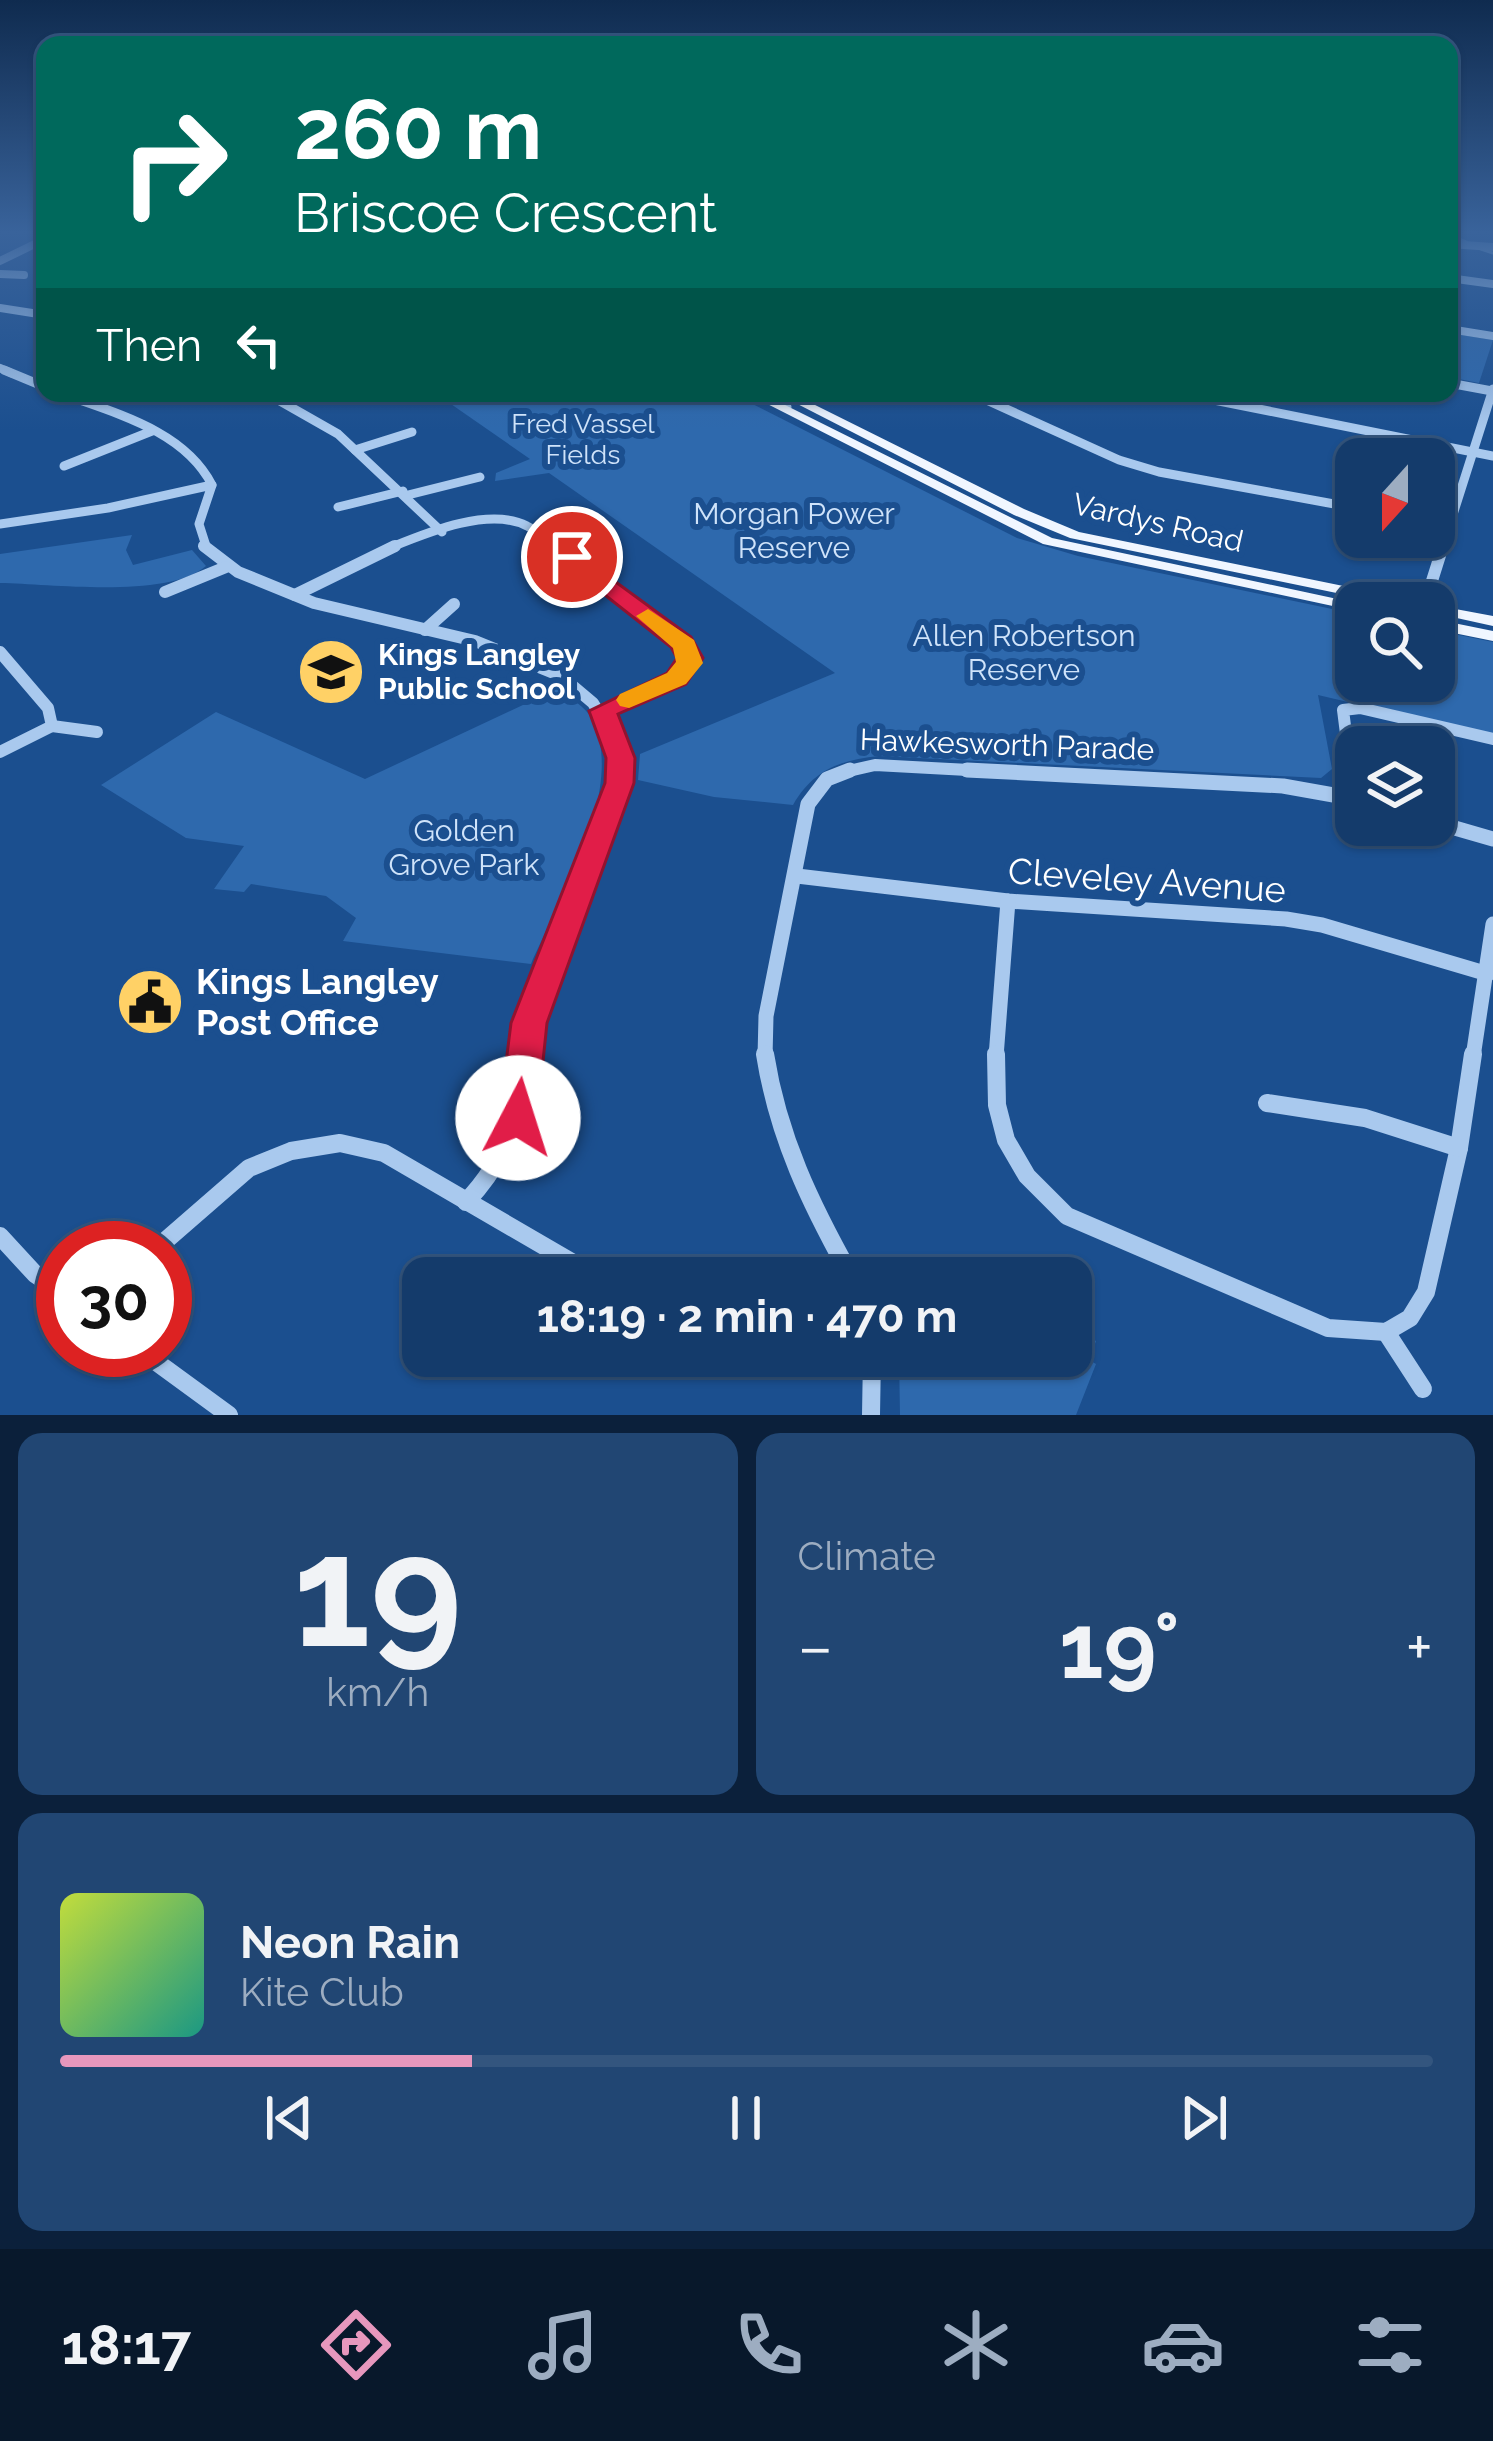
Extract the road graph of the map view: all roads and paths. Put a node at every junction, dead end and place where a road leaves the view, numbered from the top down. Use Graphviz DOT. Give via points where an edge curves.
graph roads {
  1 [pos="0,308"];
  2 [pos="36,314"];
  3 [pos="1458,330"];
  4 [pos="1493,336"];
  5 [pos="0,368"];
  6 [pos="22,378"];
  7 [pos="36,383"];
  8 [pos="1458,384"];
  9 [pos="0,385"];
  10 [pos="1493,390"];
  11 [pos="82,402"];
  12 [pos="285,402"];
  13 [pos="770,402"];
  14 [pos="775,402"];
  15 [pos="800,402"];
  16 [pos="991,402"];
  17 [pos="1224,402"];
  18 [pos="791,413"];
  19 [pos="152,431"];
  20 [pos="412,432"];
  21 [pos="355,450"];
  22 [pos="1473,452"];
  23 [pos="1493,456"];
  24 [pos="64,466"];
  25 [pos="480,477"];
  26 [pos="212,485"];
  27 [pos="406,493"];
  28 [pos="1335,504"];
  29 [pos="338,507"];
  30 [pos="1455,510"];
  31 [pos="0,524"];
  32 [pos="442,532"];
  33 [pos="226,567"];
  34 [pos="1335,588"];
  35 [pos="165,592"];
  36 [pos="295,595"];
  37 [pos="1335,603"];
  38 [pos="454,604"];
  39 [pos="1455,613"];
  40 [pos="1493,621"];
  41 [pos="1455,628"];
  42 [pos="425,630"];
  43 [pos="1493,636"];
  44 [pos="0,652"];
  45 [pos="603,711"];
  46 [pos="52,726"];
  47 [pos="1345,726"];
  48 [pos="1435,726"];
  49 [pos="1455,731"];
  50 [pos="97,732"];
  51 [pos="1493,740"];
  52 [pos="0,752"];
  53 [pos="1335,795"];
  54 [pos="1455,828"];
  55 [pos="1493,839"];
  56 [pos="796,876"];
  57 [pos="1009,902"];
  58 [pos="1493,924"];
  59 [pos="1487,974"];
  60 [pos="1267,1103"];
  61 [pos="1459,1148"];
  62 [pos="466,1202"];
  63 [pos="186,1221"];
  64 [pos="0,1236"];
  65 [pos="562,1257"];
  66 [pos="840,1257"];
  67 [pos="36,1275"];
  68 [pos="1386,1332"];
  69 [pos="177,1377"];
  70 [pos="872,1377"];
  71 [pos="1423,1389"];
  72 [pos="229,1415"];
  73 [pos="871,1415"];
  1 -- 2 [label="street"];
  3 -- 4 [label="street"];
  5 -- 6 [label="street"];
  6 -- 7 [label="street"];
  6 -- 9 [label="street"];
  8 -- 10 [label="street"];
  10 -- 22 [label="street"];
  11 -- 19 [label="street"];
  12 -- 21 [label="street"];
  13 -- 18 [label="main road, Vardys Road"];
  14 -- 18 [label="street"];
  15 -- 34 [label="main road, Vardys Road" via="1060,530"];
  16 -- 28 [label="street" via="1159,472"];
  17 -- 22 [label="street"];
  18 -- 37 [label="main road, Vardys Road" via="1048,541"];
  19 -- 24 [label="street"];
  19 -- 26 [label="street" via="196,458"];
  20 -- 21 [label="street"];
  21 -- 27 [label="street"];
  22 -- 23 [label="street"];
  22 -- 30 [label="street"];
  25 -- 27 [label="street"];
  26 -- 31 [label="street"];
  26 -- 33 [label="street" via="199,529"];
  27 -- 29 [label="street"];
  27 -- 32 [label="street"];
  32 -- 36 [label="street" via="363,557"];
  32 -- 45 [label="street" via="502,520 530,526 685,645 690,658 681,675"];
  33 -- 35 [label="street"];
  33 -- 36 [label="street"];
  36 -- 42 [label="street"];
  38 -- 42 [label="street"];
  39 -- 40 [label="main road"];
  41 -- 43 [label="main road"];
  42 -- 45 [label="street" via="526,658"];
  44 -- 46 [label="street" via="48,708"];
  45 -- 62 [label="street" via="621,758 620,783 529,1023 512,1136"];
  46 -- 50 [label="street"];
  46 -- 52 [label="street"];
  47 -- 48 [label="street" via="1343,710 1360,708"];
  49 -- 51 [label="street"];
  53 -- 56 [label="street, Hawkesworth Parade" via="1283,786 848,769 818,785 808,804"];
  54 -- 55 [label="street"];
  56 -- 57 [label="street, Cleveley Avenue"];
  56 -- 66 [label="street, Hawkesworth Parade" via="765,1054 806,1197"];
  57 -- 59 [label="street, Cleveley Avenue" via="1286,919"];
  57 -- 68 [label="street" via="996,1089 1000,1126 1040,1194 1067,1216 1263,1304 1328,1328"];
  58 -- 59 [label="street"];
  59 -- 61 [label="street"];
  60 -- 61 [label="street" via="1379,1119"];
  61 -- 68 [label="street" via="1426,1292 1410,1318"];
  62 -- 63 [label="street" via="384,1153 340,1143 269,1158"];
  62 -- 65 [label="street"];
  64 -- 67 [label="street"];
  68 -- 71 [label="street"];
  69 -- 72 [label="street"];
  70 -- 73 [label="street"];
}
